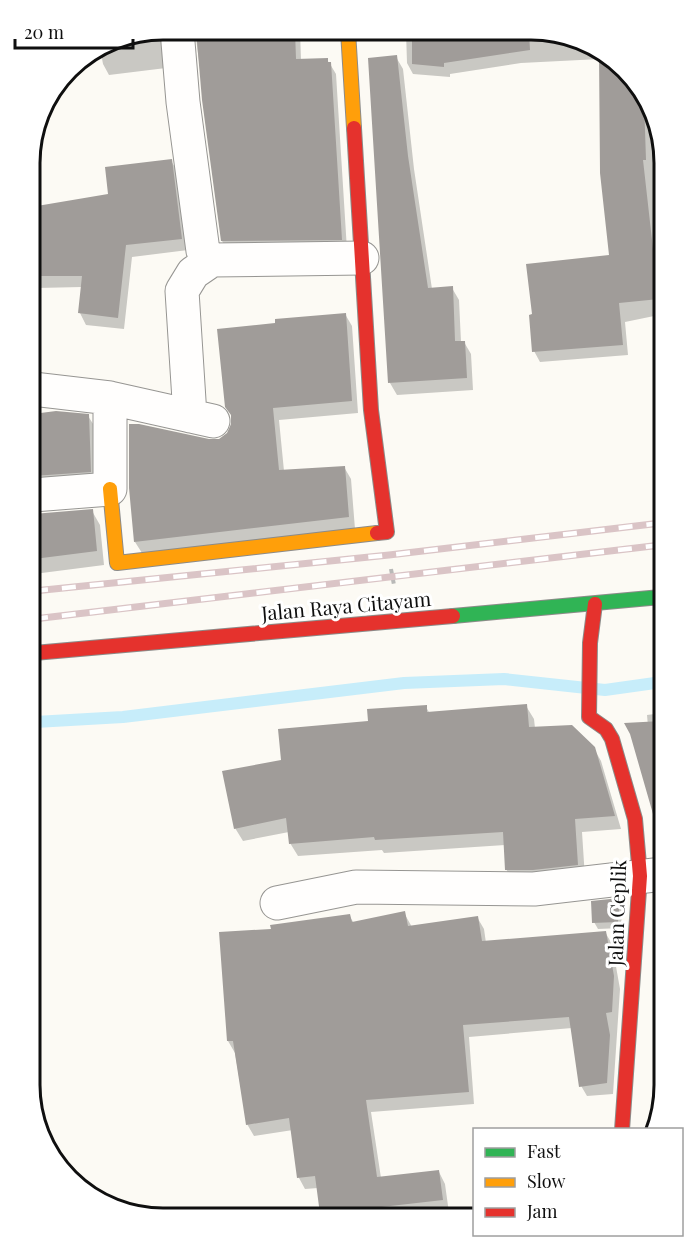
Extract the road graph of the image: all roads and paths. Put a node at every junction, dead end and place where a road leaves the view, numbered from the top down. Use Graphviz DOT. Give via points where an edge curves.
graph roads {
  1 [pos="178,40"];
  2 [pos="349,40"];
  3 [pos="362,258"];
  4 [pos="212,260"];
  5 [pos="40,390"];
  6 [pos="110,398"];
  7 [pos="110,489"];
  8 [pos="40,494"];
  9 [pos="654,598"];
  10 [pos="595,604"];
  11 [pos="40,652"];
  12 [pos="652,875"];
  13 [pos="277,903"];
  14 [pos="622,1128"];
  1 -- 4 [label="street" via="200,241"];
  2 -- 3 [label="street"];
  3 -- 4 [label="street"];
  3 -- 7 [label="street" via="370,410 387,532 117,563"];
  4 -- 6 [label="street" via="193,273 182,291 202,418"];
  5 -- 6 [label="street"];
  6 -- 7 [label="street"];
  7 -- 8 [label="street"];
  9 -- 10 [label="street, Jalan Raya Citayam"];
  10 -- 11 [label="street, Jalan Raya Citayam"];
  10 -- 12 [label="street, Jalan Ceplik" via="589,717 606,729 612,739"];
  12 -- 13 [label="street" via="534,890 356,887"];
  12 -- 14 [label="street, Jalan Ceplik"];
}
